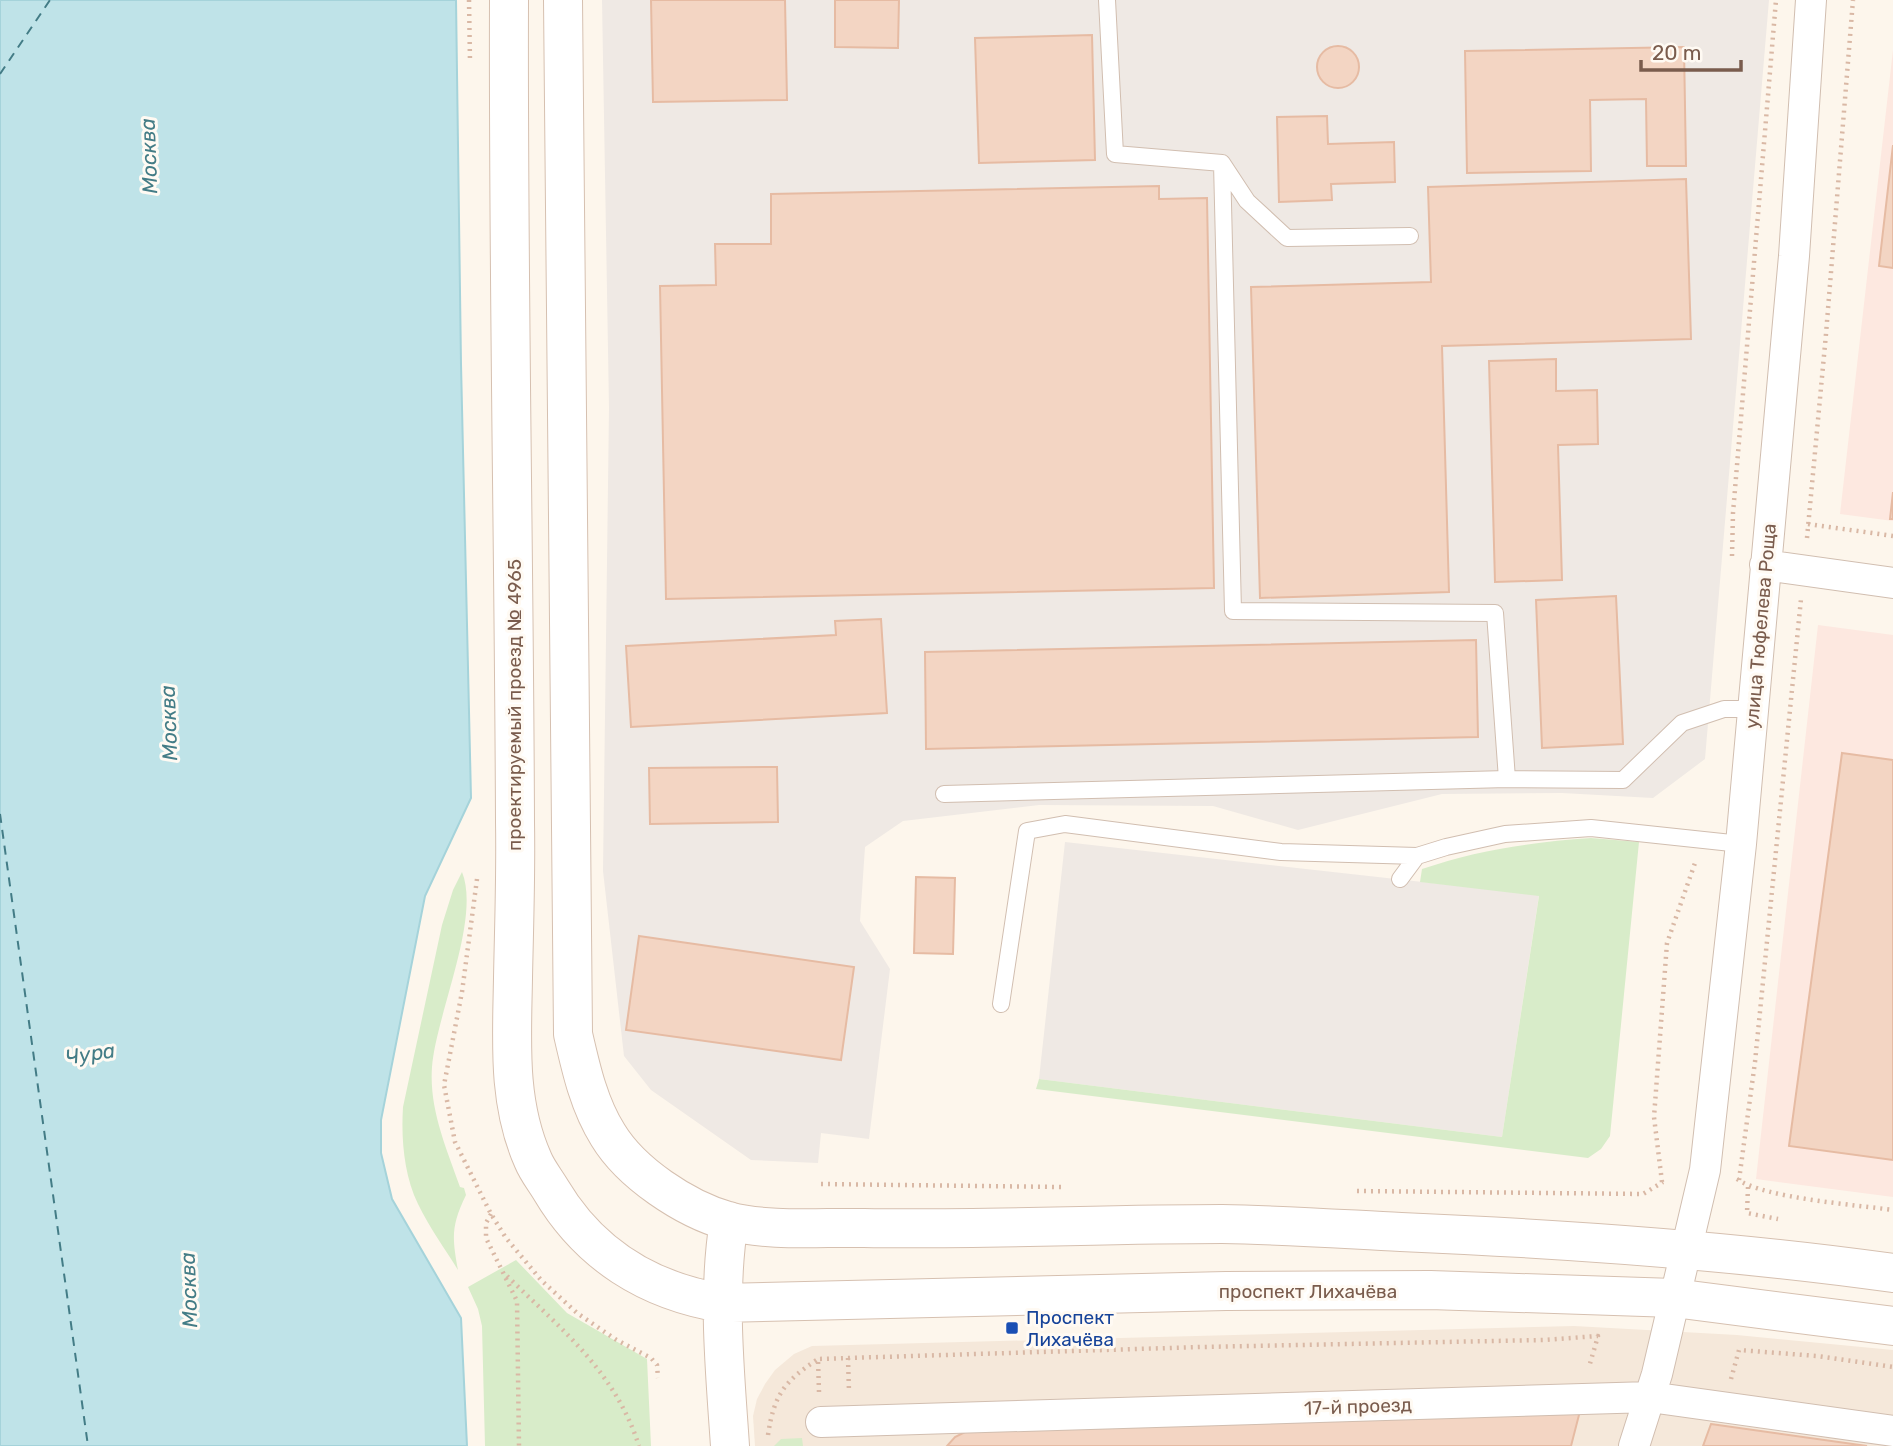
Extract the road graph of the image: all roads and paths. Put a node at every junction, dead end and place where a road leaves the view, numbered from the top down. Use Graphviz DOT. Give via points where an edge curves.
graph roads {
  1 [pos="509,0"];
  2 [pos="563,0"];
  3 [pos="1107,0"];
  4 [pos="1776,0"];
  5 [pos="1811,0"];
  6 [pos="1222,163"];
  7 [pos="1410,236"];
  8 [pos="1808,524"];
  9 [pos="1893,536"];
  10 [pos="1765,565"];
  11 [pos="1732,569"];
  12 [pos="1893,583"];
  13 [pos="1753,709"];
  14 [pos="1507,779"];
  15 [pos="944,794"];
  16 [pos="1708,840"];
  17 [pos="1741,844"];
  18 [pos="1417,856"];
  19 [pos="1400,879"];
  20 [pos="1001,1004"];
  21 [pos="1728,1172"];
  22 [pos="1662,1182"];
  23 [pos="1748,1186"];
  24 [pos="1893,1210"];
  25 [pos="491,1214"];
  26 [pos="729,1221"];
  27 [pos="1790,1221"];
  28 [pos="1686,1249"];
  29 [pos="504,1273"];
  30 [pos="1893,1273"];
  31 [pos="1674,1298"];
  32 [pos="722,1303"];
  33 [pos="1893,1326"];
  34 [pos="818,1360"];
  35 [pos="1893,1367"];
  36 [pos="1650,1396"];
  37 [pos="1578,1399"];
  38 [pos="1724,1407"];
  39 [pos="821,1422"];
  40 [pos="1893,1432"];
  41 [pos="519,1446"];
  42 [pos="639,1446"];
  43 [pos="730,1446"];
  44 [pos="769,1446"];
  45 [pos="1634,1446"];
  1 -- 32 [label="main road, проектируемый проезд № 4965" via="516,852 512,1074 520,1124 533,1161 559,1205 589,1241 626,1269 663,1288"];
  2 -- 26 [label="main road" via="573,1034 584,1084 608,1136 639,1171 668,1194"];
  3 -- 6 [label="lane" via="1115,154"];
  4 -- 11 [label="path"];
  5 -- 10 [label="street, улица Тюфелева Роща" via="1794,256"];
  6 -- 7 [label="lane" via="1247,201 1287,238"];
  6 -- 14 [label="lane" via="1233,611 1495,613"];
  8 -- 9 [label="path"];
  10 -- 12 [label="street"];
  10 -- 13 [label="street, улица Тюфелева Роща"];
  13 -- 14 [label="lane" via="1724,709 1682,723 1623,780"];
  13 -- 17 [label="street, улица Тюфелева Роща"];
  14 -- 15 [label="lane"];
  16 -- 17 [label="lane"];
  16 -- 18 [label="lane" via="1591,828 1505,835"];
  16 -- 22 [label="path" via="1699,850 1667,943 1654,1117"];
  17 -- 28 [label="street, улица Тюфелева Роща" via="1705,1170"];
  18 -- 19 [label="lane"];
  18 -- 20 [label="lane" via="1281,852 1065,824 1027,831"];
  21 -- 23 [label="path"];
  23 -- 24 [label="path"];
  23 -- 27 [label="path" via="1747,1213"];
  25 -- 29 [label="path" via="486,1238"];
  26 -- 28 [label="main road" via="767,1226 938,1229 1224,1224"];
  26 -- 32 [label="main road"];
  28 -- 30 [label="main road"];
  28 -- 31 [label="street, улица Тюфелева Роща"];
  29 -- 41 [label="path" via="517,1301"];
  29 -- 42 [label="path" via="598,1366 622,1404"];
  31 -- 32 [label="main road, проспект Лихачёва" via="1430,1290 1226,1291"];
  31 -- 33 [label="main road, проспект Лихачёва"];
  31 -- 36 [label="street, улица Тюфелева Роща"];
  32 -- 43 [label="main road"];
  34 -- 37 [label="path" via="1598,1336"];
  34 -- 39 [label="path"];
  34 -- 44 [label="path" via="781,1390 772,1408"];
  35 -- 38 [label="path" via="1739,1350"];
  36 -- 37 [label="street, 17-й проезд"];
  36 -- 38 [label="street, 17-й проезд"];
  36 -- 45 [label="street, улица Тюфелева Роща"];
  37 -- 39 [label="street, 17-й проезд"];
  38 -- 40 [label="street, 17-й проезд"];
}
